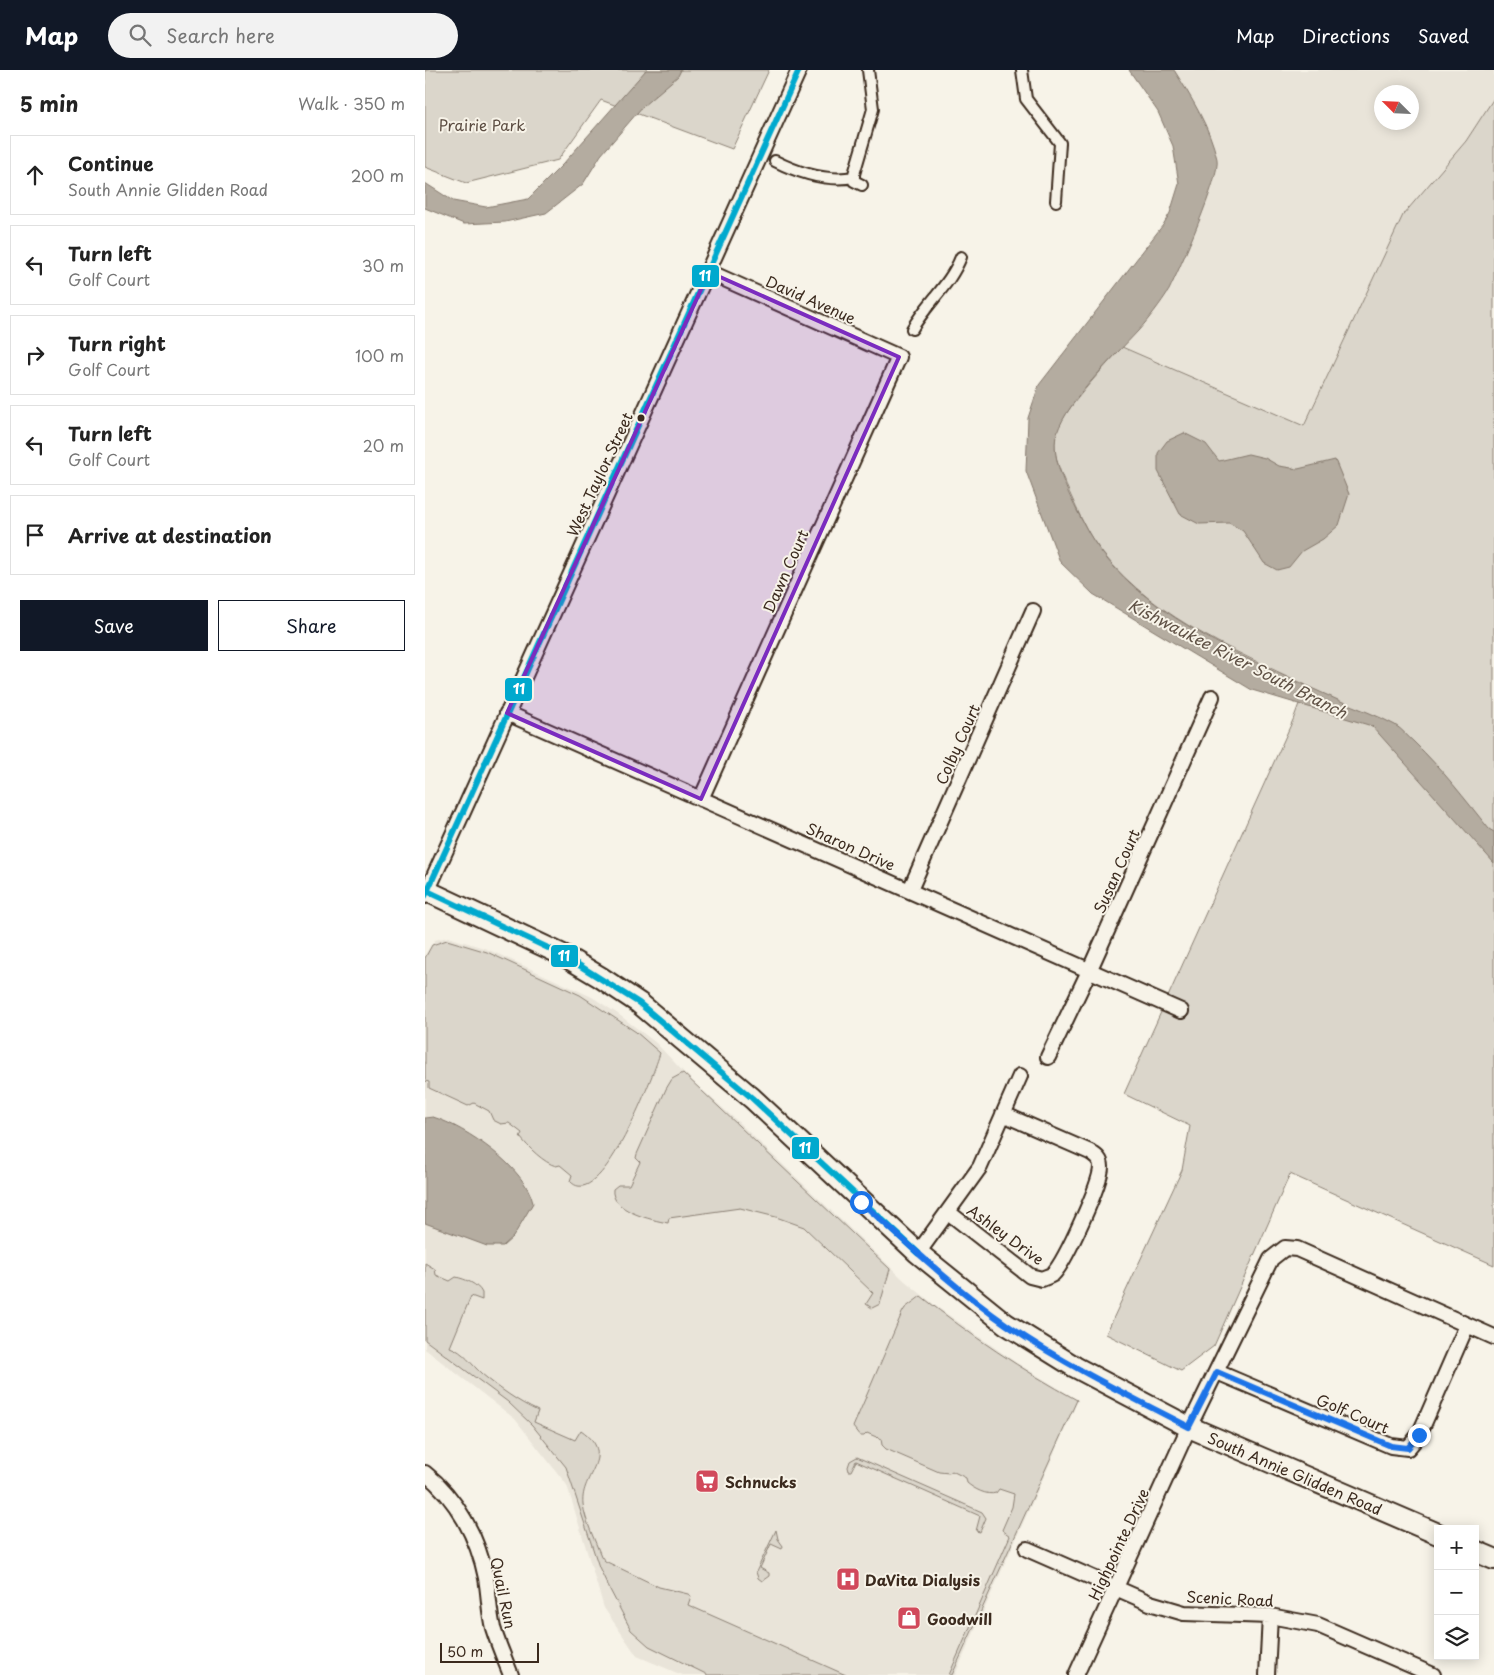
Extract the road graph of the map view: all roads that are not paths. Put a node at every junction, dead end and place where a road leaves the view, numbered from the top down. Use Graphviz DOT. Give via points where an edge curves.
graph roads {
  1 [pos="799,70"];
  2 [pos="868,70"];
  3 [pos="1023,70"];
  4 [pos="775,161"];
  5 [pos="854,177"];
  6 [pos="862,185"];
  7 [pos="1056,201"];
  8 [pos="961,257"];
  9 [pos="709,272"];
  10 [pos="912,329"];
  11 [pos="899,357"];
  12 [pos="1033,611"];
  13 [pos="1212,697"];
  14 [pos="507,713"];
  15 [pos="701,799"];
  16 [pos="910,890"];
  17 [pos="426,892"];
  18 [pos="1090,969"];
  19 [pos="1181,1011"];
  20 [pos="1048,1057"];
  21 [pos="1020,1076"];
  22 [pos="1003,1114"];
  23 [pos="948,1212"];
  24 [pos="918,1253"];
  25 [pos="1467,1325"];
  26 [pos="1494,1337"];
  27 [pos="1217,1372"];
  28 [pos="1189,1427"];
  29 [pos="425,1473"];
  30 [pos="1434,1532"];
  31 [pos="1027,1549"];
  32 [pos="1479,1553"];
  33 [pos="1494,1559"];
  34 [pos="1115,1588"];
  35 [pos="1270,1616"];
  36 [pos="511,1675"];
  37 [pos="1077,1675"];
  38 [pos="1267,1675"];
  39 [pos="1433,1675"];
  1 -- 9 [label="street, West Taylor Street"];
  2 -- 5 [label="street" via="873,109 855,163"];
  3 -- 7 [label="street" via="1026,99 1060,142"];
  4 -- 5 [label="street" via="811,176"];
  5 -- 6 [label="street" via="854,181"];
  8 -- 10 [label="street" via="950,280"];
  9 -- 11 [label="street, David Avenue"];
  9 -- 14 [label="street, West Taylor Street"];
  11 -- 15 [label="street, Dawn Court"];
  12 -- 16 [label="street, Colby Court"];
  13 -- 18 [label="street, Susan Court"];
  14 -- 15 [label="street, Sharon Drive"];
  14 -- 17 [label="street, West Taylor Street"];
  15 -- 16 [label="street, Sharon Drive"];
  16 -- 18 [label="street, Sharon Drive"];
  17 -- 24 [label="main road, South Annie Glidden Road" via="563,955 639,1003 752,1098"];
  18 -- 19 [label="street, Sharon Drive"];
  18 -- 20 [label="street, Susan Court"];
  21 -- 22 [label="street, Ashley Drive"];
  22 -- 23 [label="street, Ashley Drive" via="980,1167"];
  22 -- 23 [label="street, Ashley Drive" via="1090,1152 1100,1160 1098,1183 1074,1238 1056,1269 1042,1279 1031,1276"];
  23 -- 24 [label="street, Ashley Drive"];
  24 -- 28 [label="main road, South Annie Glidden Road" via="1006,1324 1075,1368"];
  25 -- 26 [label="street"];
  25 -- 27 [label="street" via="1297,1249 1285,1248 1271,1259"];
  25 -- 27 [label="street, Golf Court" via="1419,1435 1408,1448 1391,1446"];
  27 -- 28 [label="street"];
  28 -- 30 [label="main road, South Annie Glidden Road"];
  28 -- 34 [label="street, Highpointe Drive"];
  29 -- 36 [label="street, Quail Run" via="460,1512 474,1541 482,1562 493,1629"];
  31 -- 34 [label="street, Scenic Road"];
  32 -- 33 [label="main road"];
  34 -- 35 [label="street, Scenic Road" via="1185,1613"];
  34 -- 37 [label="street, Highpointe Drive"];
  35 -- 38 [label="street"];
  35 -- 39 [label="street, Scenic Road" via="1318,1625"];
}
